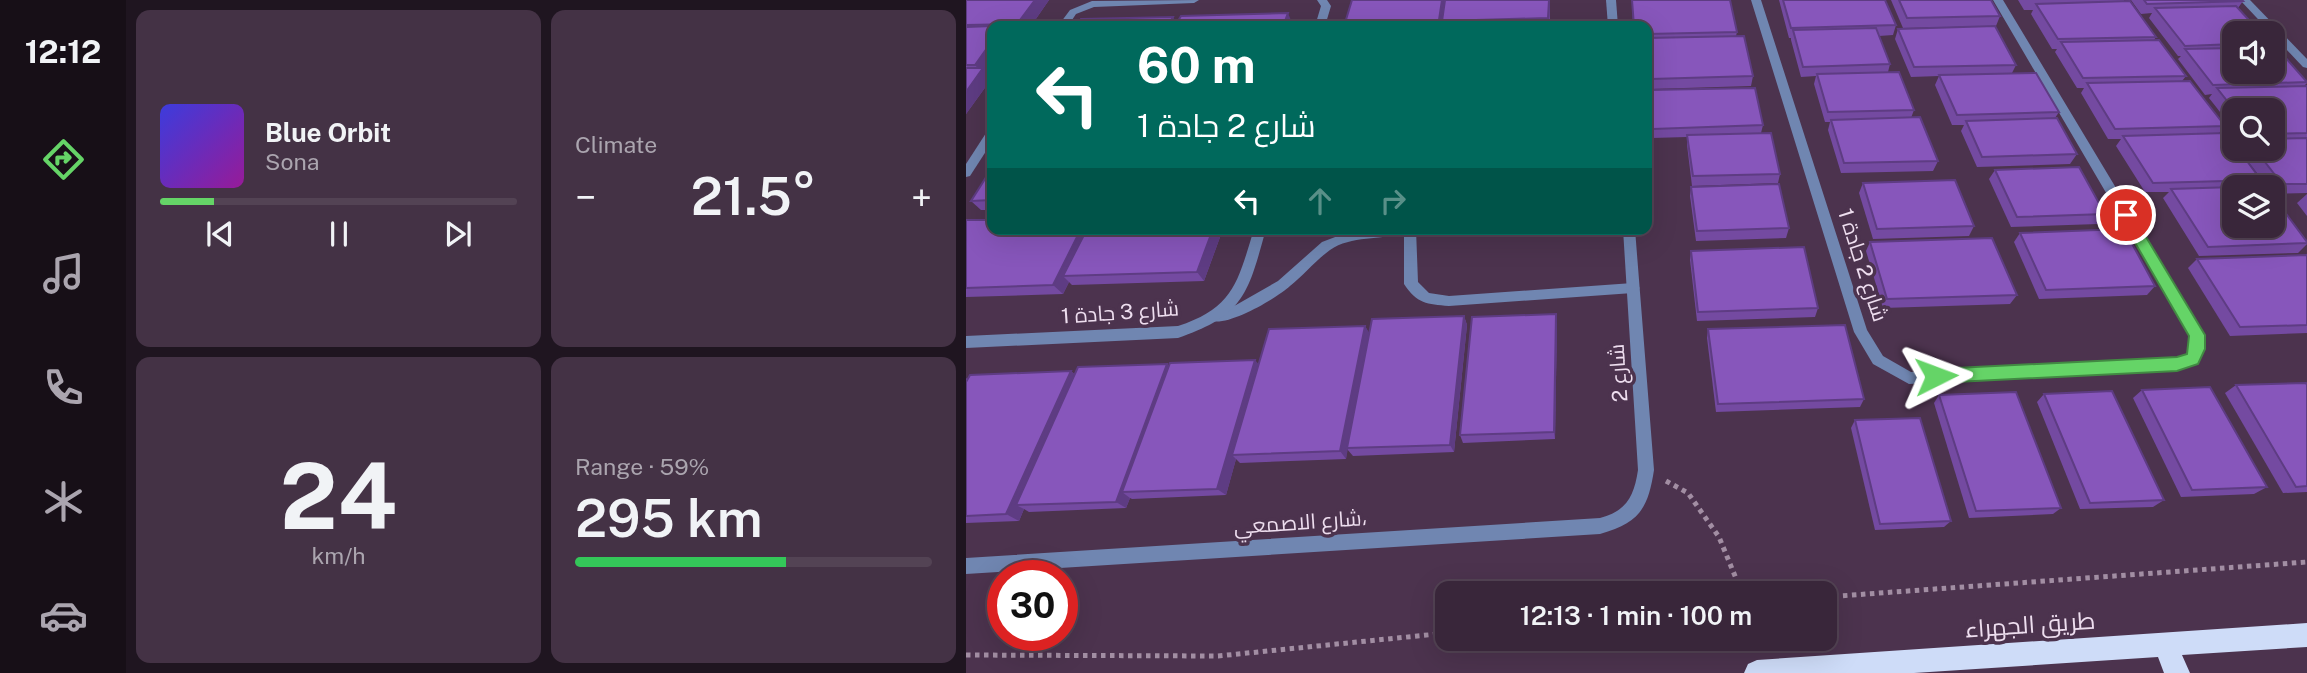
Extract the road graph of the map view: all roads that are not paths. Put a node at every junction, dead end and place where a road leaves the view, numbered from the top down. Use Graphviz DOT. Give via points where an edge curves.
graph roads {
  1 [pos="1194,0"];
  2 [pos="1321,0"];
  3 [pos="1611,0"];
  4 [pos="1756,0"];
  5 [pos="1998,0"];
  6 [pos="2245,0"];
  7 [pos="1067,21"];
  8 [pos="1322,21"];
  9 [pos="1613,21"];
  10 [pos="2306,63"];
  11 [pos="987,141"];
  12 [pos="966,173"];
  13 [pos="1258,235"];
  14 [pos="1359,235"];
  15 [pos="1410,235"];
  16 [pos="1629,235"];
  17 [pos="1633,288"];
  18 [pos="1217,317"];
  19 [pos="966,342"];
  20 [pos="1633,512"];
  21 [pos="966,566"];
  22 [pos="2307,635"];
  23 [pos="2165,644"];
  24 [pos="1941,666"];
  25 [pos="1757,673"];
  26 [pos="2177,673"];
  1 -- 7 [label="street" via="1092,4 1073,12"];
  2 -- 8 [label="street" via="1326,6"];
  3 -- 9 [label="street"];
  4 -- 5 [label="street, شارع 2 جادة 1" via="1861,332 1878,360 1909,377 2177,364 2192,359 2197,335"];
  6 -- 10 [label="street"];
  11 -- 12 [label="street"];
  13 -- 18 [label="street, شارع 3 جادة 1" via="1242,287"];
  14 -- 18 [label="street" via="1327,245 1283,285"];
  15 -- 17 [label="street" via="1411,284 1425,298 1450,301"];
  16 -- 17 [label="street, شارع 2"];
  17 -- 20 [label="street, شارع 2" via="1646,470 1643,493"];
  18 -- 19 [label="street, شارع 3 جادة 1" via="1178,332"];
  20 -- 21 [label="street, شارع الاصمعي،" via="1619,522 1600,526"];
  22 -- 23 [label="highway, طريق الجهراء"];
  23 -- 24 [label="highway, طريق الجهراء"];
  23 -- 26 [label="highway"];
  24 -- 25 [label="highway, طريق الجهراء"];
}
